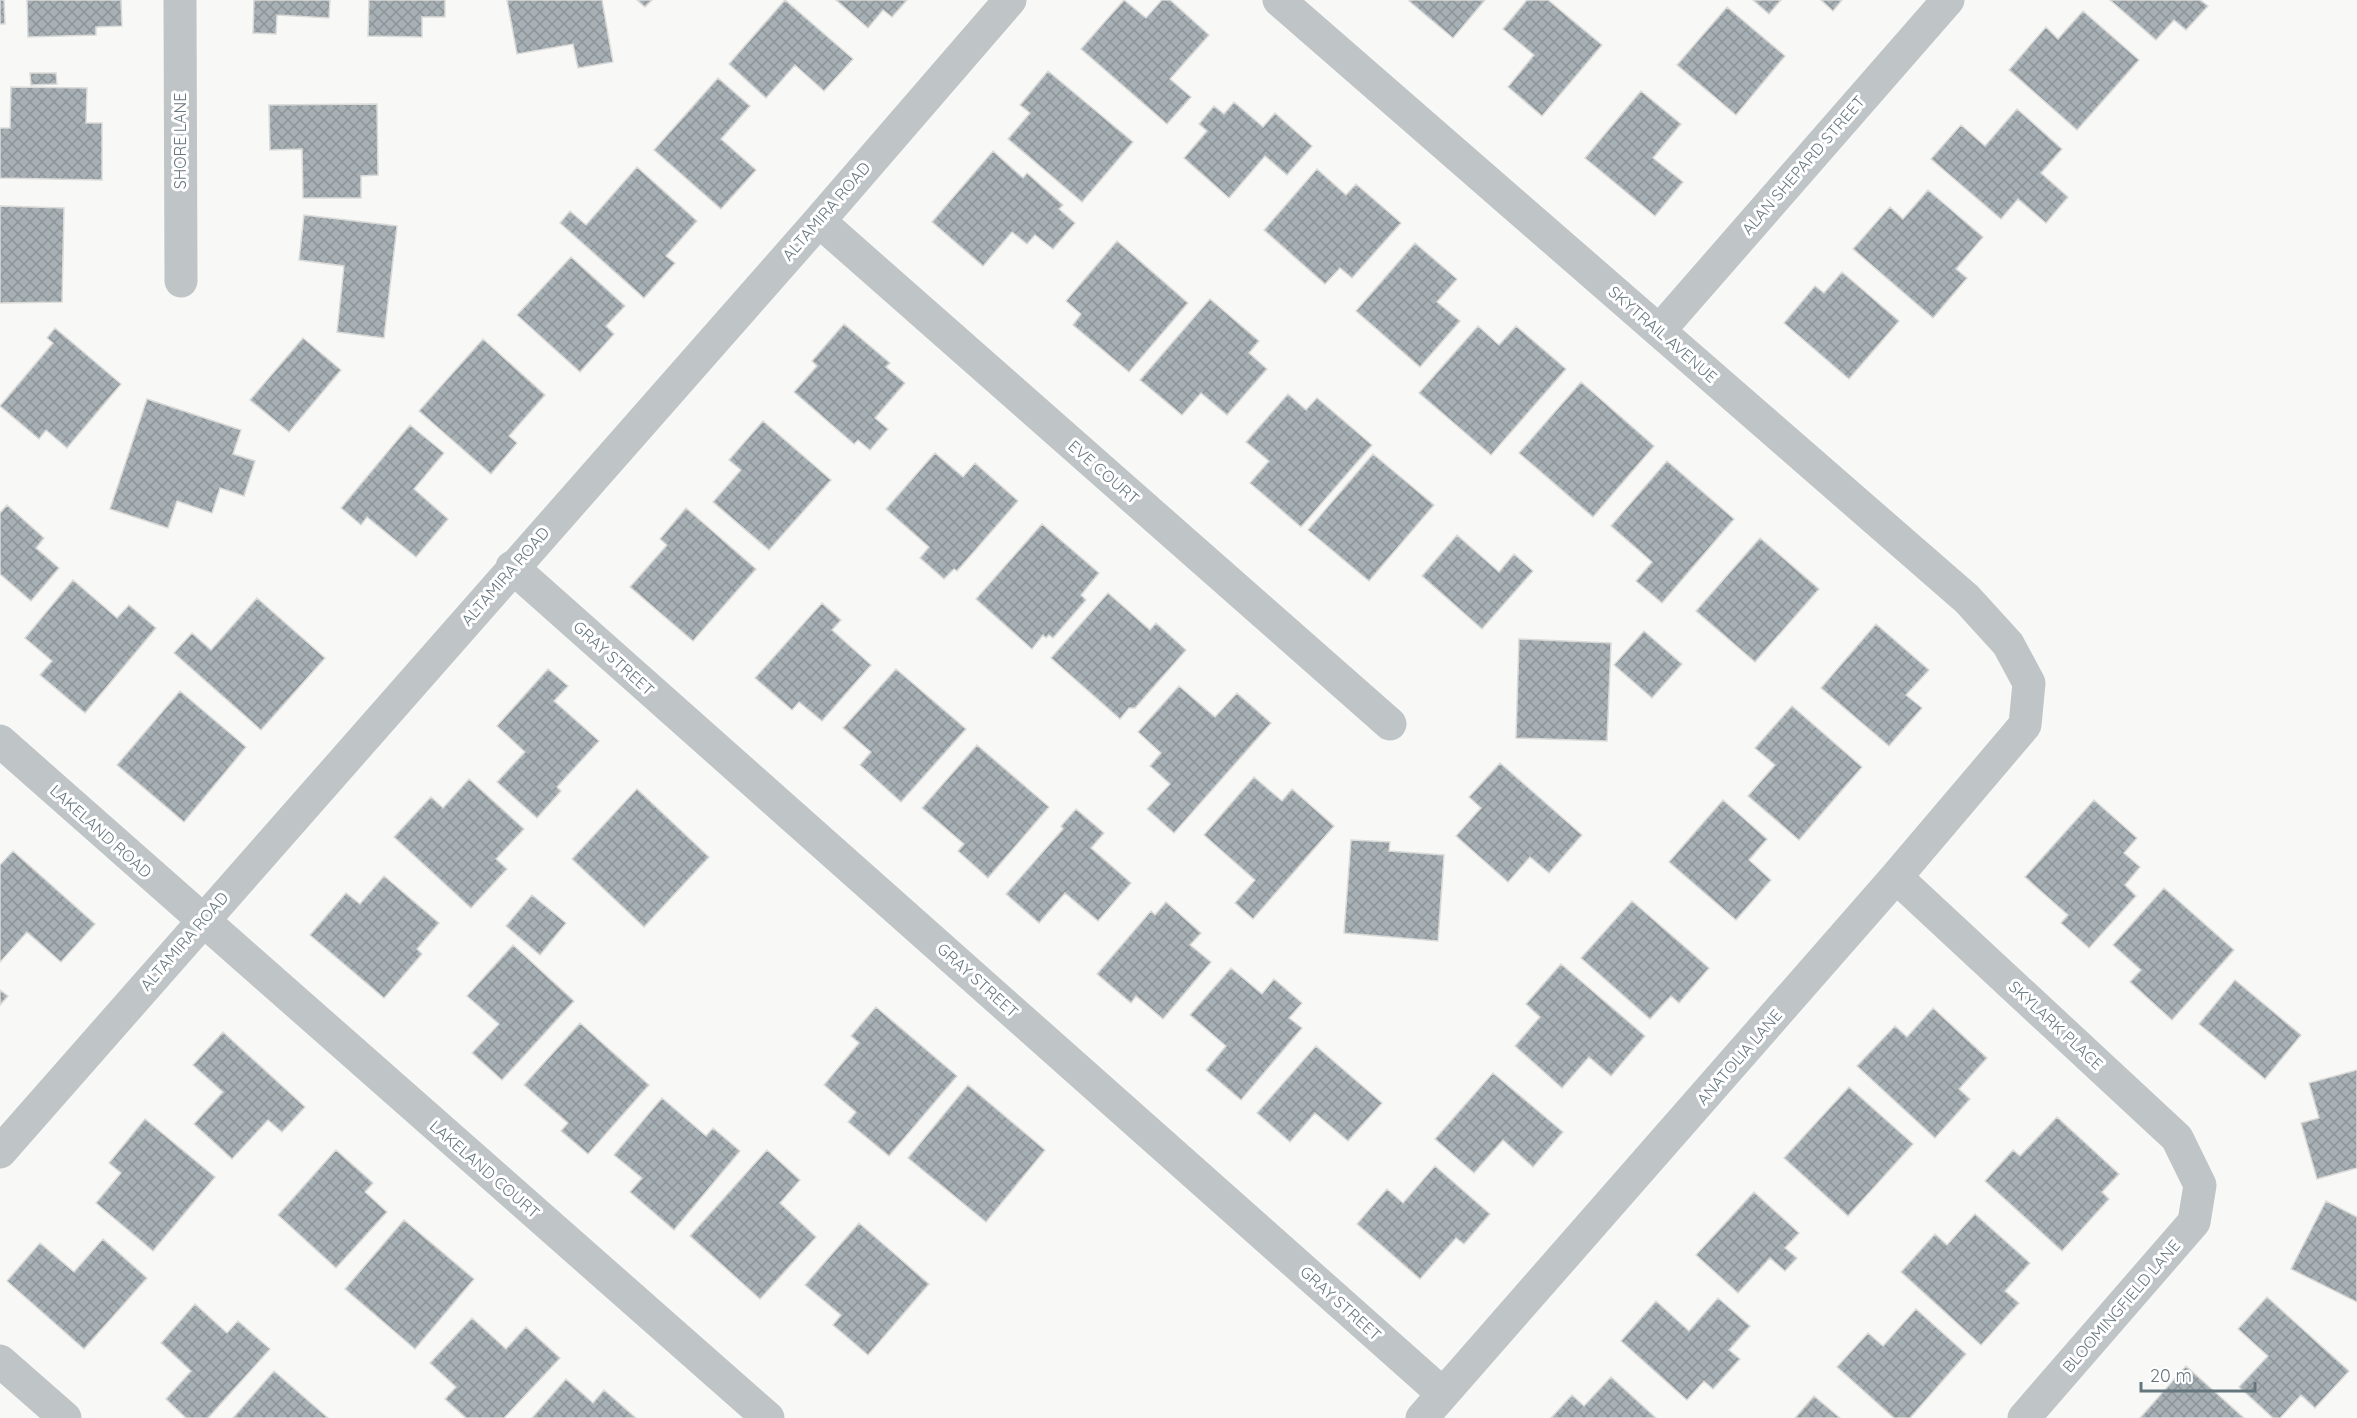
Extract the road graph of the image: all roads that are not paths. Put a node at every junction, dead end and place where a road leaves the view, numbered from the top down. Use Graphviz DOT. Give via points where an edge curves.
graph roads {
  1 [pos="180,0"];
  2 [pos="1010,0"];
  3 [pos="1279,0"];
  4 [pos="1948,0"];
  5 [pos="819,221"];
  6 [pos="181,281"];
  7 [pos="1659,331"];
  8 [pos="512,567"];
  9 [pos="2030,683"];
  10 [pos="1390,724"];
  11 [pos="0,741"];
  12 [pos="1896,877"];
  13 [pos="202,920"];
  14 [pos="0,1152"];
  15 [pos="2200,1185"];
  16 [pos="0,1361"];
  17 [pos="1443,1394"];
  18 [pos="64,1418"];
  19 [pos="768,1418"];
  20 [pos="1422,1418"];
  21 [pos="2024,1418"];
  1 -- 6 [label="street, SHORE LANE"];
  2 -- 5 [label="street, ALTAMIRA ROAD"];
  3 -- 7 [label="street, SKYTRAIL AVENUE"];
  4 -- 7 [label="street, ALAN SHEPARD STREET"];
  5 -- 8 [label="street, ALTAMIRA ROAD"];
  5 -- 10 [label="street, EVE COURT"];
  7 -- 9 [label="street, SKYTRAIL AVENUE" via="1967,599 2008,644"];
  8 -- 13 [label="street, ALTAMIRA ROAD"];
  8 -- 17 [label="street, GRAY STREET"];
  9 -- 12 [label="street, ANATOLIA LANE" via="2025,726"];
  11 -- 13 [label="street, LAKELAND ROAD"];
  12 -- 15 [label="street, SKYLARK PLACE" via="2177,1138"];
  12 -- 17 [label="street, ANATOLIA LANE"];
  13 -- 14 [label="street, ALTAMIRA ROAD"];
  13 -- 19 [label="street, LAKELAND COURT"];
  15 -- 21 [label="street, BLOOMINGFIELD LANE" via="2194,1222"];
  16 -- 18 [label="street"];
  17 -- 20 [label="street, ANATOLIA LANE"];
}
